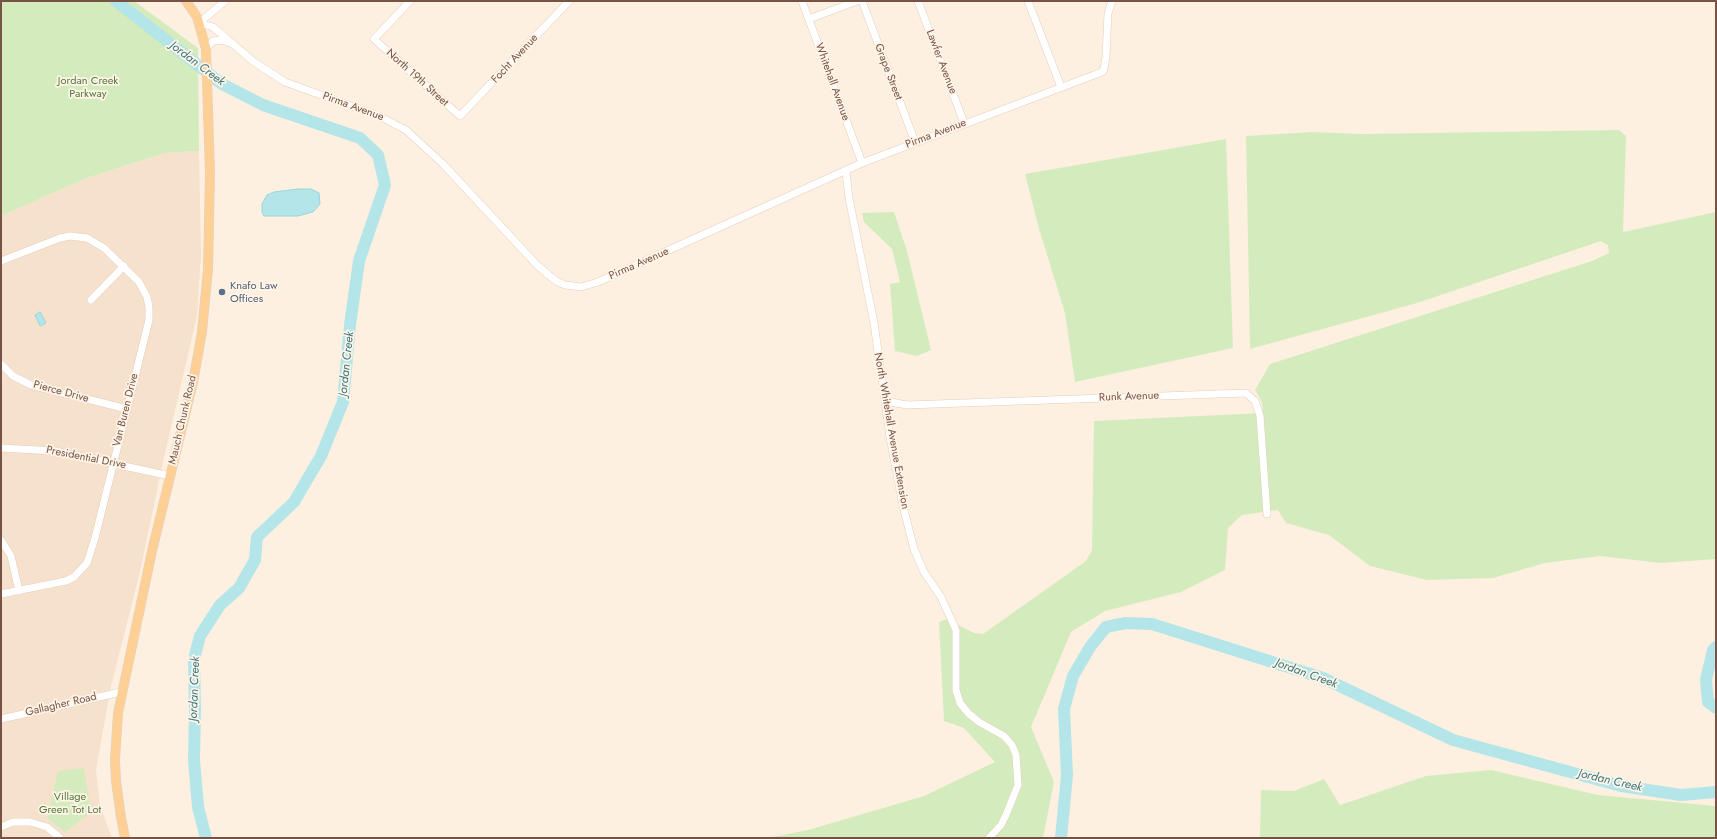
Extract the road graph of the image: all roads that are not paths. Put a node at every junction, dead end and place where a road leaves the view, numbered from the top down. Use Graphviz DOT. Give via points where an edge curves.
graph roads {
  1 [pos="186,1"];
  2 [pos="225,1"];
  3 [pos="410,1"];
  4 [pos="568,1"];
  5 [pos="802,1"];
  6 [pos="857,1"];
  7 [pos="862,1"];
  8 [pos="918,1"];
  9 [pos="1028,1"];
  10 [pos="1112,1"];
  11 [pos="808,19"];
  12 [pos="199,23"];
  13 [pos="230,43"];
  14 [pos="206,49"];
  15 [pos="1061,87"];
  16 [pos="460,116"];
  17 [pos="964,123"];
  18 [pos="914,142"];
  19 [pos="862,163"];
  20 [pos="846,171"];
  21 [pos="1,261"];
  22 [pos="124,266"];
  23 [pos="91,300"];
  24 [pos="1,364"];
  25 [pos="885,401"];
  26 [pos="127,410"];
  27 [pos="1,448"];
  28 [pos="113,463"];
  29 [pos="170,476"];
  30 [pos="1267,514"];
  31 [pos="1,540"];
  32 [pos="19,591"];
  33 [pos="1,594"];
  34 [pos="121,692"];
  35 [pos="1,719"];
  36 [pos="1,827"];
  37 [pos="60,838"];
  38 [pos="125,838"];
  39 [pos="990,838"];
  1 -- 12 [label="main road, Mauch Chunk Road"];
  2 -- 12 [label="street"];
  3 -- 16 [label="street, North 19th Street" via="374,40"];
  4 -- 16 [label="street, Focht Avenue"];
  5 -- 11 [label="street, Whitehall Avenue"];
  6 -- 11 [label="street"];
  7 -- 18 [label="street, Grape Street"];
  8 -- 17 [label="street, Lawfer Avenue"];
  9 -- 15 [label="street"];
  10 -- 15 [label="street, Pirma Avenue" via="1108,13 1104,69"];
  11 -- 19 [label="street, Whitehall Avenue"];
  12 -- 13 [label="street, Pirma Avenue" via="214,27"];
  12 -- 14 [label="main road, Mauch Chunk Road"];
  13 -- 14 [label="street" via="214,41"];
  13 -- 20 [label="street, Pirma Avenue" via="285,82 379,116 406,130 443,164 538,266 556,281 571,286 588,286 598,282"];
  14 -- 29 [label="main road, Mauch Chunk Road" via="210,208 206,300 194,375"];
  15 -- 17 [label="street, Pirma Avenue"];
  17 -- 18 [label="street, Pirma Avenue"];
  18 -- 19 [label="street, Pirma Avenue"];
  19 -- 20 [label="street, Pirma Avenue"];
  20 -- 25 [label="street, North Whitehall Avenue Extension" via="874,323"];
  21 -- 22 [label="street, Van Buren Drive" via="70,236 86,238 104,248"];
  22 -- 23 [label="street"];
  22 -- 26 [label="street, Van Buren Drive" via="144,289 149,307"];
  24 -- 26 [label="street, Pierce Drive" via="13,376 31,385"];
  25 -- 30 [label="street, Runk Avenue" via="907,404 1246,393 1255,401 1260,416"];
  25 -- 39 [label="street, North Whitehall Avenue Extension" via="900,495 914,549 956,630 956,690 960,702 979,722 1004,736 1016,755 1018,785 1001,825"];
  26 -- 28 [label="street, Van Buren Drive"];
  27 -- 28 [label="street, Presidential Drive" via="55,451"];
  28 -- 29 [label="street, Presidential Drive"];
  28 -- 32 [label="street, Van Buren Drive" via="87,563 74,577 66,581"];
  29 -- 34 [label="main road, Mauch Chunk Road"];
  31 -- 32 [label="street" via="11,556"];
  32 -- 33 [label="street, Van Buren Drive"];
  34 -- 35 [label="street, Gallagher Road"];
  34 -- 38 [label="main road, Mauch Chunk Road" via="116,731 116,767"];
  36 -- 37 [label="street" via="14,822 30,822 47,827"];
}
